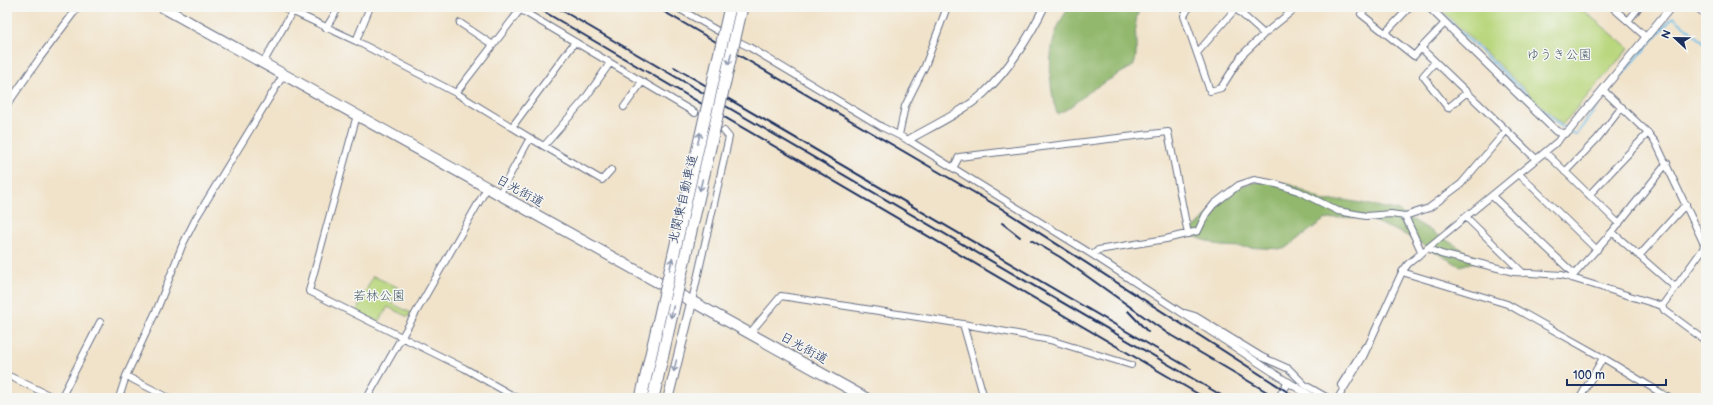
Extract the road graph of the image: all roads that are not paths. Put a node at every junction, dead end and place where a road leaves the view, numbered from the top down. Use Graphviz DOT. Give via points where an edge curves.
graph roads {
  1 [pos="78,7"];
  2 [pos="162,7"];
  3 [pos="283,7"];
  4 [pos="339,7"];
  5 [pos="370,7"];
  6 [pos="676,7"];
  7 [pos="728,7"];
  8 [pos="742,7"];
  9 [pos="947,7"];
  10 [pos="1044,7"];
  11 [pos="1189,7"];
  12 [pos="1297,7"];
  13 [pos="1367,7"];
  14 [pos="1410,7"];
  15 [pos="1428,7"];
  16 [pos="1612,7"];
  17 [pos="1639,7"];
  18 [pos="1671,7"];
  19 [pos="1696,7"];
  20 [pos="518,8"];
  21 [pos="1236,8"];
  22 [pos="1289,9"];
  23 [pos="292,12"];
  24 [pos="1706,15"];
  25 [pos="1628,21"];
  26 [pos="460,23"];
  27 [pos="1445,23"];
  28 [pos="326,28"];
  29 [pos="721,32"];
  30 [pos="1385,33"];
  31 [pos="1264,34"];
  32 [pos="1646,37"];
  33 [pos="356,41"];
  34 [pos="575,42"];
  35 [pos="492,46"];
  36 [pos="1421,48"];
  37 [pos="1197,53"];
  38 [pos="1435,62"];
  39 [pos="263,63"];
  40 [pos="610,63"];
  41 [pos="284,74"];
  42 [pos="642,82"];
  43 [pos="1603,90"];
  44 [pos="1466,92"];
  45 [pos="456,93"];
  46 [pos="7,105"];
  47 [pos="624,107"];
  48 [pos="1622,107"];
  49 [pos="695,113"];
  50 [pos="357,115"];
  51 [pos="512,127"];
  52 [pos="724,131"];
  53 [pos="1506,131"];
  54 [pos="1648,133"];
  55 [pos="1563,134"];
  56 [pos="899,135"];
  57 [pos="530,138"];
  58 [pos="908,140"];
  59 [pos="544,146"];
  60 [pos="1545,152"];
  61 [pos="1536,159"];
  62 [pos="1667,163"];
  63 [pos="953,168"];
  64 [pos="611,170"];
  65 [pos="1565,172"];
  66 [pos="1519,174"];
  67 [pos="487,188"];
  68 [pos="500,195"];
  69 [pos="1589,195"];
  70 [pos="1492,196"];
  71 [pos="1686,204"];
  72 [pos="1405,216"];
  73 [pos="1466,217"];
  74 [pos="1619,224"];
  75 [pos="1612,232"];
  76 [pos="1188,234"];
  77 [pos="1428,248"];
  78 [pos="1597,250"];
  79 [pos="1422,253"];
  80 [pos="1093,255"];
  81 [pos="1639,256"];
  82 [pos="1402,272"];
  83 [pos="1523,273"];
  84 [pos="1573,276"];
  85 [pos="665,286"];
  86 [pos="1675,287"];
  87 [pos="692,301"];
  88 [pos="1662,306"];
  89 [pos="1176,310"];
  90 [pos="100,322"];
  91 [pos="963,324"];
  92 [pos="750,333"];
  93 [pos="402,336"];
  94 [pos="1706,341"];
  95 [pos="1369,343"];
  96 [pos="1603,358"];
  97 [pos="1131,365"];
  98 [pos="7,375"];
  99 [pos="126,376"];
  100 [pos="1288,382"];
  101 [pos="55,398"];
  102 [pos="61,398"];
  103 [pos="119,398"];
  104 [pos="169,398"];
  105 [pos="367,398"];
  106 [pos="517,398"];
  107 [pos="636,398"];
  108 [pos="641,398"];
  109 [pos="653,398"];
  110 [pos="668,398"];
  111 [pos="866,398"];
  112 [pos="984,398"];
  113 [pos="1278,398"];
  114 [pos="1314,398"];
  115 [pos="1328,398"];
  116 [pos="1338,398"];
  117 [pos="1580,398"];
  118 [pos="1669,398"];
  1 -- 46 [label="street"];
  2 -- 39 [label="highway, 日光街道"];
  3 -- 23 [label="street"];
  4 -- 28 [label="street"];
  5 -- 33 [label="street"];
  6 -- 29 [label="street"];
  7 -- 29 [label="street"];
  108 -- 7 [label="highway, 北関東自動車道, one-way, bridge"];
  8 -- 109 [label="highway, 北関東自動車道, one-way, bridge"];
  9 -- 56 [label="street" via="925,66 904,106"];
  10 -- 58 [label="street" via="1019,50 984,93"];
  11 -- 37 [label="street" via="1184,16"];
  12 -- 22 [label="street"];
  13 -- 30 [label="street" via="1361,14"];
  14 -- 30 [label="street"];
  15 -- 27 [label="street"];
  16 -- 25 [label="street"];
  17 -- 25 [label="street"];
  18 -- 32 [label="street"];
  19 -- 24 [label="street"];
  20 -- 34 [label="street"];
  20 -- 35 [label="street"];
  21 -- 31 [label="street"];
  21 -- 37 [label="street"];
  22 -- 31 [label="street"];
  23 -- 28 [label="street"];
  23 -- 39 [label="street"];
  25 -- 32 [label="street"];
  26 -- 35 [label="street"];
  27 -- 36 [label="street"];
  27 -- 55 [label="street" via="1556,131"];
  28 -- 33 [label="street"];
  29 -- 56 [label="street"];
  30 -- 36 [label="street" via="1414,56"];
  31 -- 37 [label="street" via="1242,55 1221,88 1210,91"];
  32 -- 43 [label="street"];
  33 -- 45 [label="street"];
  34 -- 40 [label="street"];
  34 -- 51 [label="street"];
  35 -- 45 [label="street"];
  36 -- 38 [label="street"];
  38 -- 44 [label="street"];
  38 -- 44 [label="street" via="1423,76 1448,108"];
  39 -- 41 [label="highway, 日光街道"];
  40 -- 42 [label="street"];
  40 -- 59 [label="street" via="584,100"];
  41 -- 50 [label="highway, 日光街道"];
  41 -- 99 [label="street" via="196,218"];
  42 -- 47 [label="street"];
  42 -- 49 [label="street"];
  43 -- 48 [label="street"];
  43 -- 55 [label="street" via="1568,132"];
  44 -- 53 [label="street"];
  45 -- 51 [label="street"];
  48 -- 54 [label="street"];
  48 -- 65 [label="street"];
  50 -- 67 [label="highway, 日光街道"];
  50 -- 93 [label="street" via="309,291"];
  51 -- 57 [label="street"];
  52 -- 87 [label="street" via="729,137"];
  53 -- 61 [label="street"];
  53 -- 72 [label="street" via="1461,184 1429,208"];
  54 -- 62 [label="street"];
  54 -- 69 [label="street"];
  55 -- 60 [label="street"];
  56 -- 58 [label="street"];
  57 -- 59 [label="street"];
  57 -- 68 [label="street"];
  58 -- 63 [label="street"];
  59 -- 64 [label="street" via="602,180"];
  60 -- 61 [label="street"];
  60 -- 65 [label="street"];
  61 -- 66 [label="street"];
  62 -- 71 [label="street"];
  62 -- 74 [label="street"];
  63 -- 76 [label="street" via="959,157 1168,132"];
  63 -- 80 [label="street"];
  65 -- 69 [label="street"];
  66 -- 70 [label="street"];
  66 -- 78 [label="street"];
  67 -- 68 [label="highway, 日光街道"];
  67 -- 93 [label="street"];
  68 -- 85 [label="highway, 日光街道"];
  69 -- 74 [label="street"];
  70 -- 73 [label="street"];
  70 -- 84 [label="street"];
  71 -- 81 [label="street"];
  71 -- 86 [label="street" via="1704,244"];
  72 -- 76 [label="street" via="1366,216 1338,211 1298,191 1254,180 1228,192 1210,209 1198,231"];
  72 -- 79 [label="street"];
  73 -- 77 [label="street"];
  73 -- 83 [label="street"];
  74 -- 75 [label="street"];
  75 -- 78 [label="street"];
  75 -- 81 [label="street"];
  76 -- 80 [label="street" via="1098,250"];
  77 -- 79 [label="street"];
  77 -- 83 [label="street" via="1441,254"];
  78 -- 84 [label="street"];
  79 -- 82 [label="street"];
  80 -- 89 [label="street"];
  81 -- 86 [label="street"];
  82 -- 95 [label="street"];
  82 -- 96 [label="street" via="1507,304"];
  83 -- 84 [label="street"];
  84 -- 88 [label="street"];
  85 -- 87 [label="highway, 日光街道"];
  85 -- 107 [label="main road"];
  86 -- 88 [label="street"];
  87 -- 92 [label="highway, 日光街道"];
  87 -- 110 [label="main road, one-way"];
  88 -- 94 [label="street"];
  89 -- 100 [label="street"];
  89 -- 115 [label="street" via="1195,316 1262,357 1289,369 1305,385"];
  90 -- 102 [label="street"];
  91 -- 92 [label="street" via="781,296"];
  91 -- 97 [label="street" via="1050,340"];
  91 -- 112 [label="street"];
  92 -- 111 [label="highway, 日光街道"];
  93 -- 105 [label="street"];
  93 -- 106 [label="street"];
  95 -- 115 [label="street" via="1334,397"];
  95 -- 116 [label="street"];
  96 -- 117 [label="street"];
  96 -- 118 [label="street"];
  98 -- 101 [label="street"];
  99 -- 103 [label="street"];
  99 -- 104 [label="street"];
  100 -- 113 [label="street"];
  100 -- 114 [label="street"];
}
